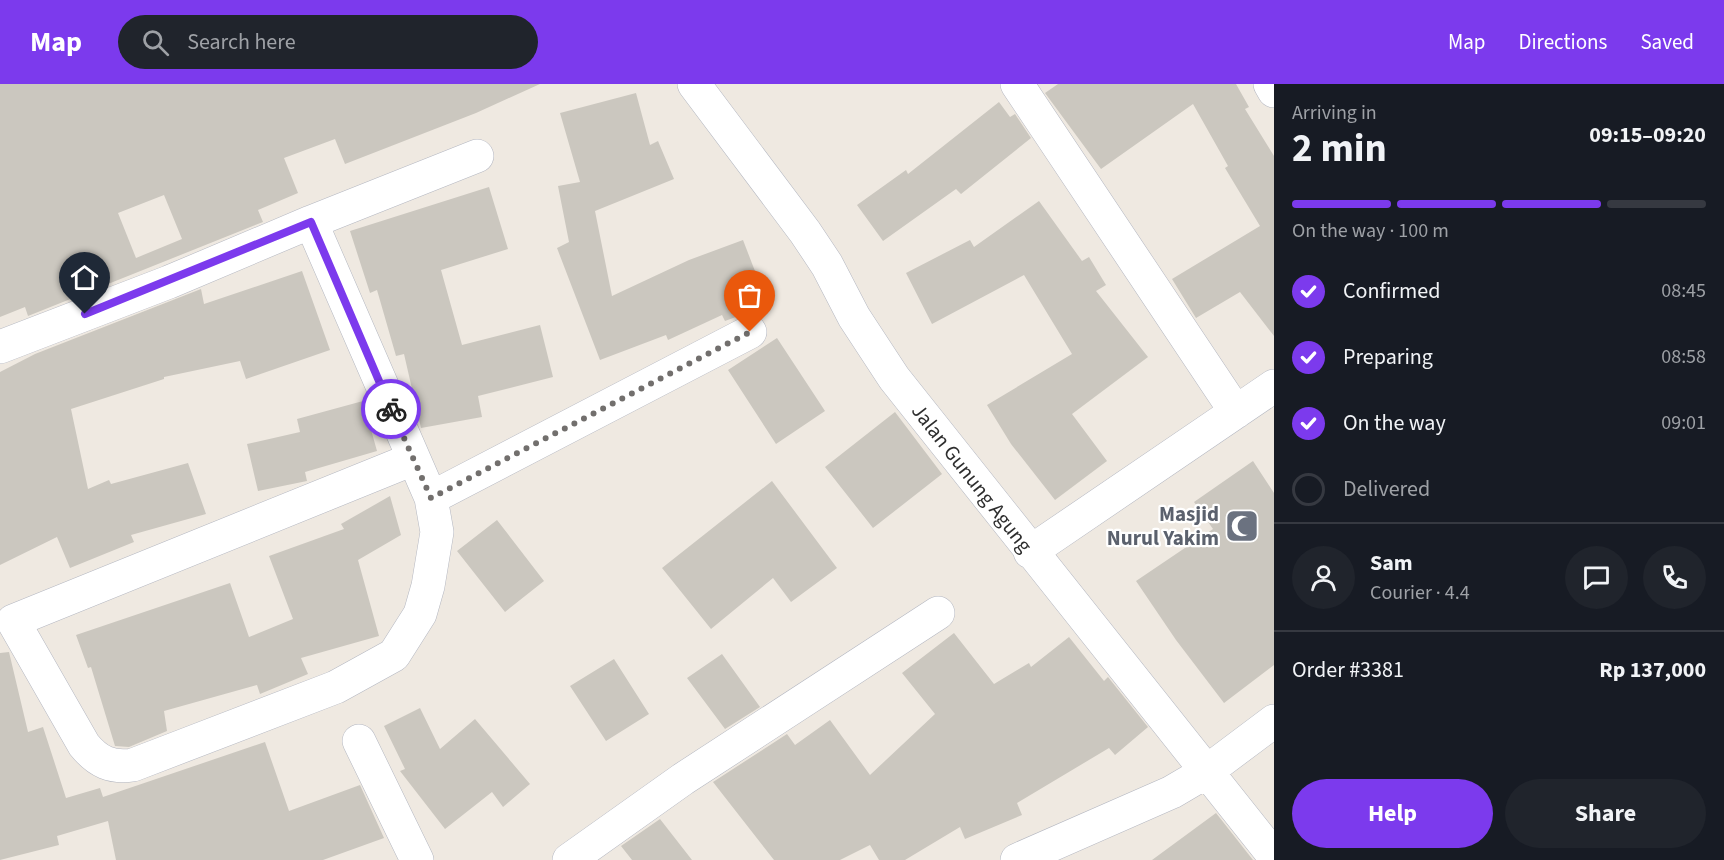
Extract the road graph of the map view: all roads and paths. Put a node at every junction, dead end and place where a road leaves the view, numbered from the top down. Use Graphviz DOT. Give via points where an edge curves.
graph roads {
  1 [pos="694,84"];
  2 [pos="1017,84"];
  3 [pos="1270,84"];
  4 [pos="1274,91"];
  5 [pos="477,156"];
  6 [pos="301,227"];
  7 [pos="750,332"];
  8 [pos="0,347"];
  9 [pos="1274,386"];
  10 [pos="1236,412"];
  11 [pos="413,459"];
  12 [pos="431,498"];
  13 [pos="1030,552"];
  14 [pos="938,613"];
  15 [pos="1274,722"];
  16 [pos="359,741"];
  17 [pos="1206,772"];
  18 [pos="1274,856"];
  19 [pos="417,860"];
  20 [pos="569,860"];
  21 [pos="1017,860"];
  1 -- 13 [label="street, Jalan Gunung Agung" via="805,232 894,378"];
  2 -- 10 [label="street"];
  3 -- 4 [label="street"];
  5 -- 6 [label="street"];
  6 -- 8 [label="street"];
  6 -- 11 [label="street"];
  7 -- 12 [label="street"];
  9 -- 10 [label="street"];
  10 -- 13 [label="street"];
  11 -- 12 [label="street"];
  11 -- 12 [label="street" via="13,621 84,746 104,763 117,767 133,765 336,687 394,655 420,614 428,586 437,532"];
  13 -- 17 [label="street, Jalan Gunung Agung"];
  14 -- 20 [label="street" via="683,779"];
  15 -- 17 [label="street"];
  16 -- 19 [label="street"];
  17 -- 18 [label="street, Jalan Gunung Agung"];
  17 -- 21 [label="street" via="1172,792"];
}
